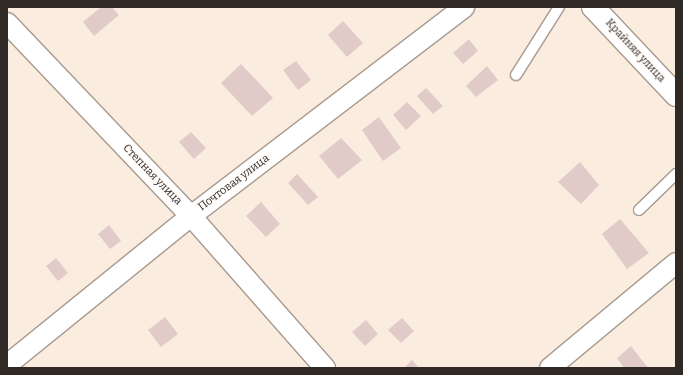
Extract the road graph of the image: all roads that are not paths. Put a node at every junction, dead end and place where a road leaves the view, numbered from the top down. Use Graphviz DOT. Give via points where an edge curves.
graph roads {
  1 [pos="464,7"];
  2 [pos="559,7"];
  3 [pos="593,7"];
  4 [pos="7,23"];
  5 [pos="516,75"];
  6 [pos="676,95"];
  7 [pos="676,174"];
  8 [pos="639,210"];
  9 [pos="191,216"];
  10 [pos="676,263"];
  11 [pos="7,365"];
  12 [pos="324,368"];
  13 [pos="550,368"];
  1 -- 9 [label="street, Почтовая улица"];
  2 -- 5 [label="lane"];
  3 -- 6 [label="main road, Крайняя улица"];
  4 -- 9 [label="street, Степная улица"];
  7 -- 8 [label="lane"];
  9 -- 11 [label="street, Почтовая улица"];
  9 -- 12 [label="street, Степная улица"];
  10 -- 13 [label="street"];
}
